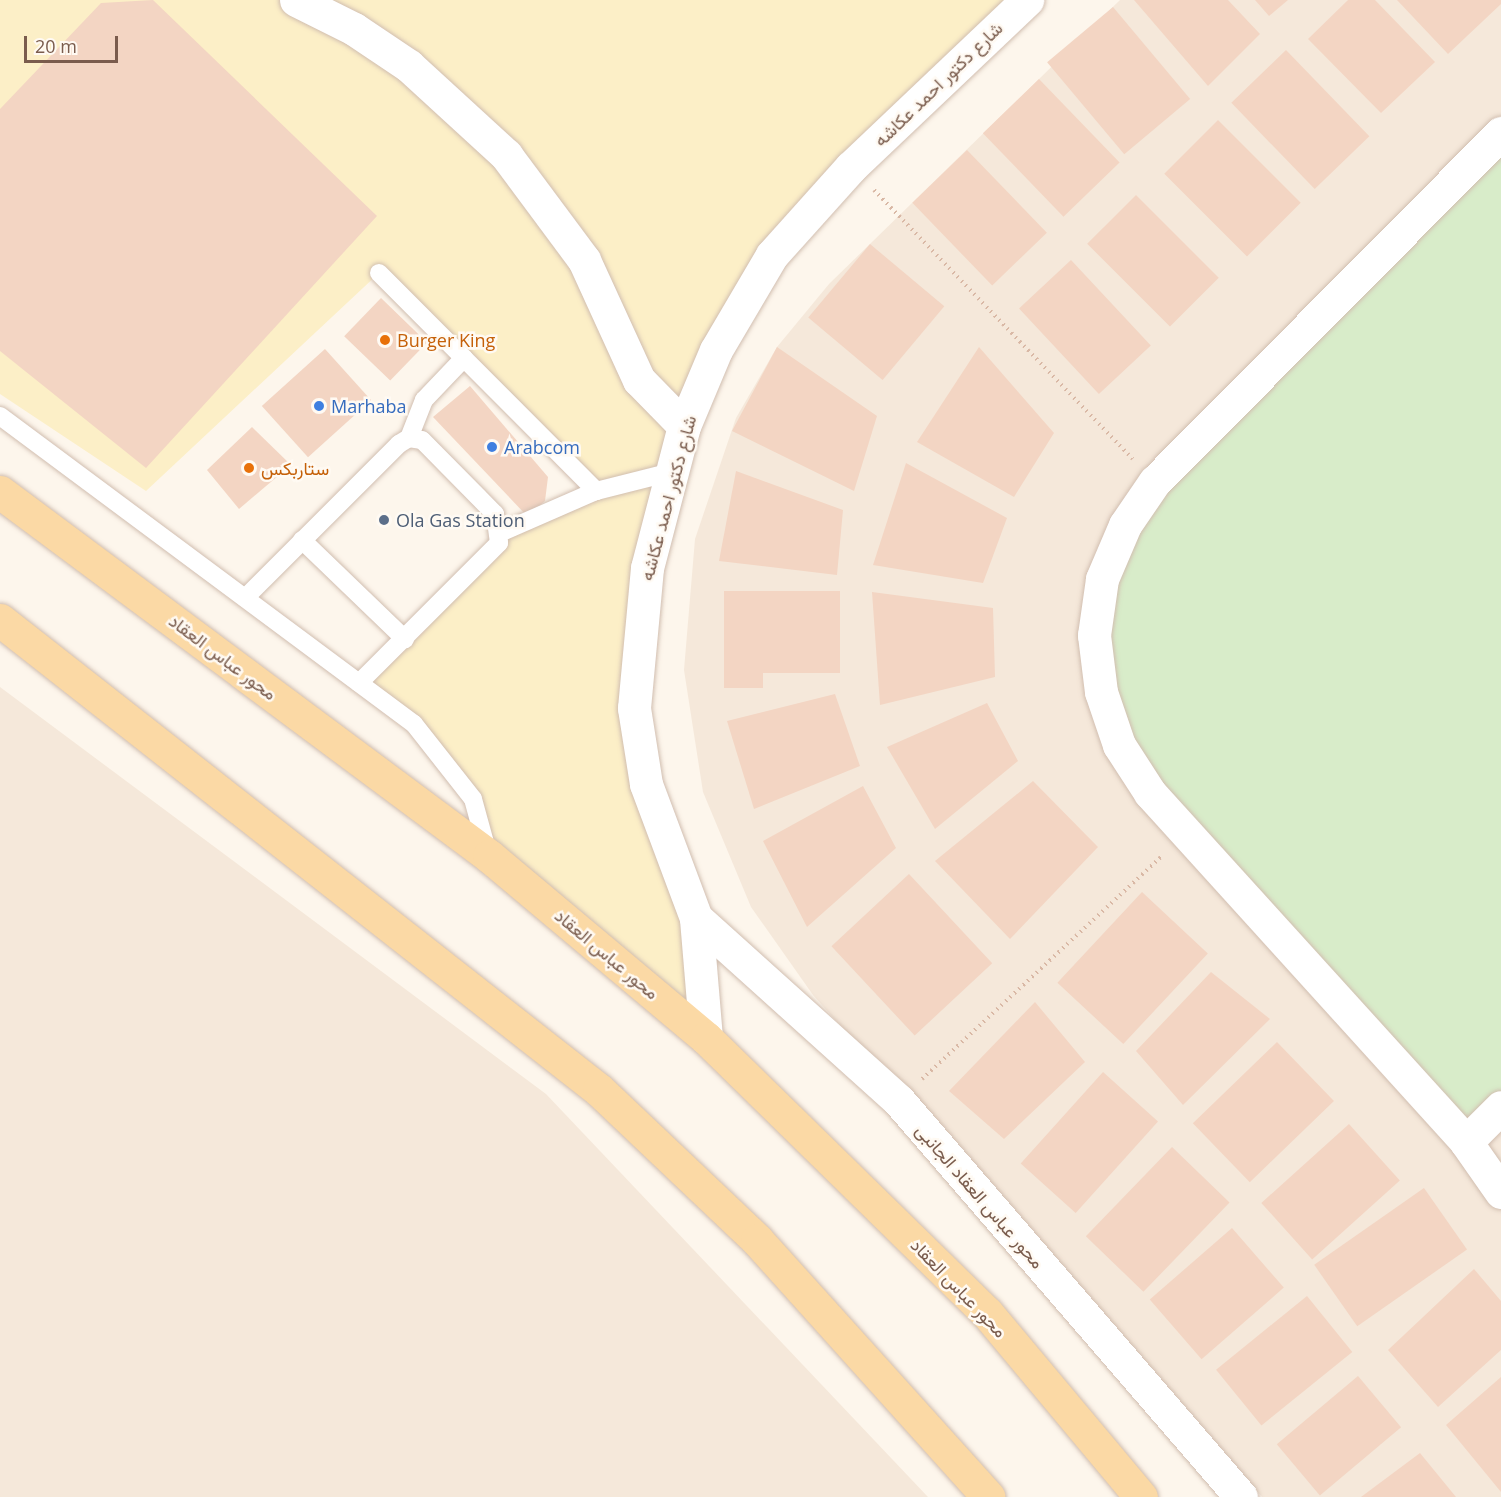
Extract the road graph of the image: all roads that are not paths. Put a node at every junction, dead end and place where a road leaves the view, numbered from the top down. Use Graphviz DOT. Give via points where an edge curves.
graph roads {
  1 [pos="296,0"];
  2 [pos="1027,0"];
  3 [pos="1499,139"];
  4 [pos="379,273"];
  5 [pos="464,358"];
  6 [pos="0,417"];
  7 [pos="684,426"];
  8 [pos="409,438"];
  9 [pos="671,472"];
  10 [pos="596,491"];
  11 [pos="0,492"];
  12 [pos="502,532"];
  13 [pos="302,540"];
  14 [pos="244,598"];
  15 [pos="0,620"];
  16 [pos="405,639"];
  17 [pos="359,683"];
  18 [pos="489,856"];
  19 [pos="696,918"];
  20 [pos="706,1038"];
  21 [pos="1501,1107"];
  22 [pos="1466,1142"];
  23 [pos="1501,1192"];
  24 [pos="988,1497"];
  25 [pos="1141,1497"];
  26 [pos="1241,1497"];
  1 -- 7 [label="street" via="354,29 409,66 506,154 584,260 639,380"];
  2 -- 7 [label="street, شارع دكتور احمد عكاشه" via="851,167 772,255 716,350"];
  3 -- 22 [label="street" via="1155,481 1125,525 1102,579 1094,635 1101,692 1119,745 1150,793"];
  4 -- 5 [label="lane"];
  5 -- 8 [label="lane" via="424,400"];
  5 -- 10 [label="lane"];
  6 -- 14 [label="lane"];
  7 -- 9 [label="street, شارع دكتور احمد عكاشه"];
  8 -- 12 [label="lane" via="422,440 495,514"];
  8 -- 13 [label="lane"];
  9 -- 10 [label="lane"];
  9 -- 19 [label="street, شارع دكتور احمد عكاشه" via="647,568 634,708 646,784"];
  10 -- 12 [label="lane"];
  11 -- 18 [label="main road, محور عباس العقاد"];
  12 -- 16 [label="lane" via="494,552"];
  13 -- 14 [label="lane"];
  13 -- 16 [label="lane"];
  14 -- 17 [label="lane"];
  15 -- 24 [label="main road" via="599,1090 757,1240"];
  16 -- 17 [label="lane"];
  17 -- 18 [label="lane" via="414,724 457,772 473,800"];
  18 -- 20 [label="main road, محور عباس العقاد"];
  19 -- 20 [label="street, شارع دكتور احمد عكاشه"];
  19 -- 26 [label="street, محور عباس العقاد الجانبى" via="899,1101"];
  20 -- 25 [label="main road, محور عباس العقاد" via="987,1313"];
  21 -- 22 [label="street"];
  22 -- 23 [label="street"];
}
